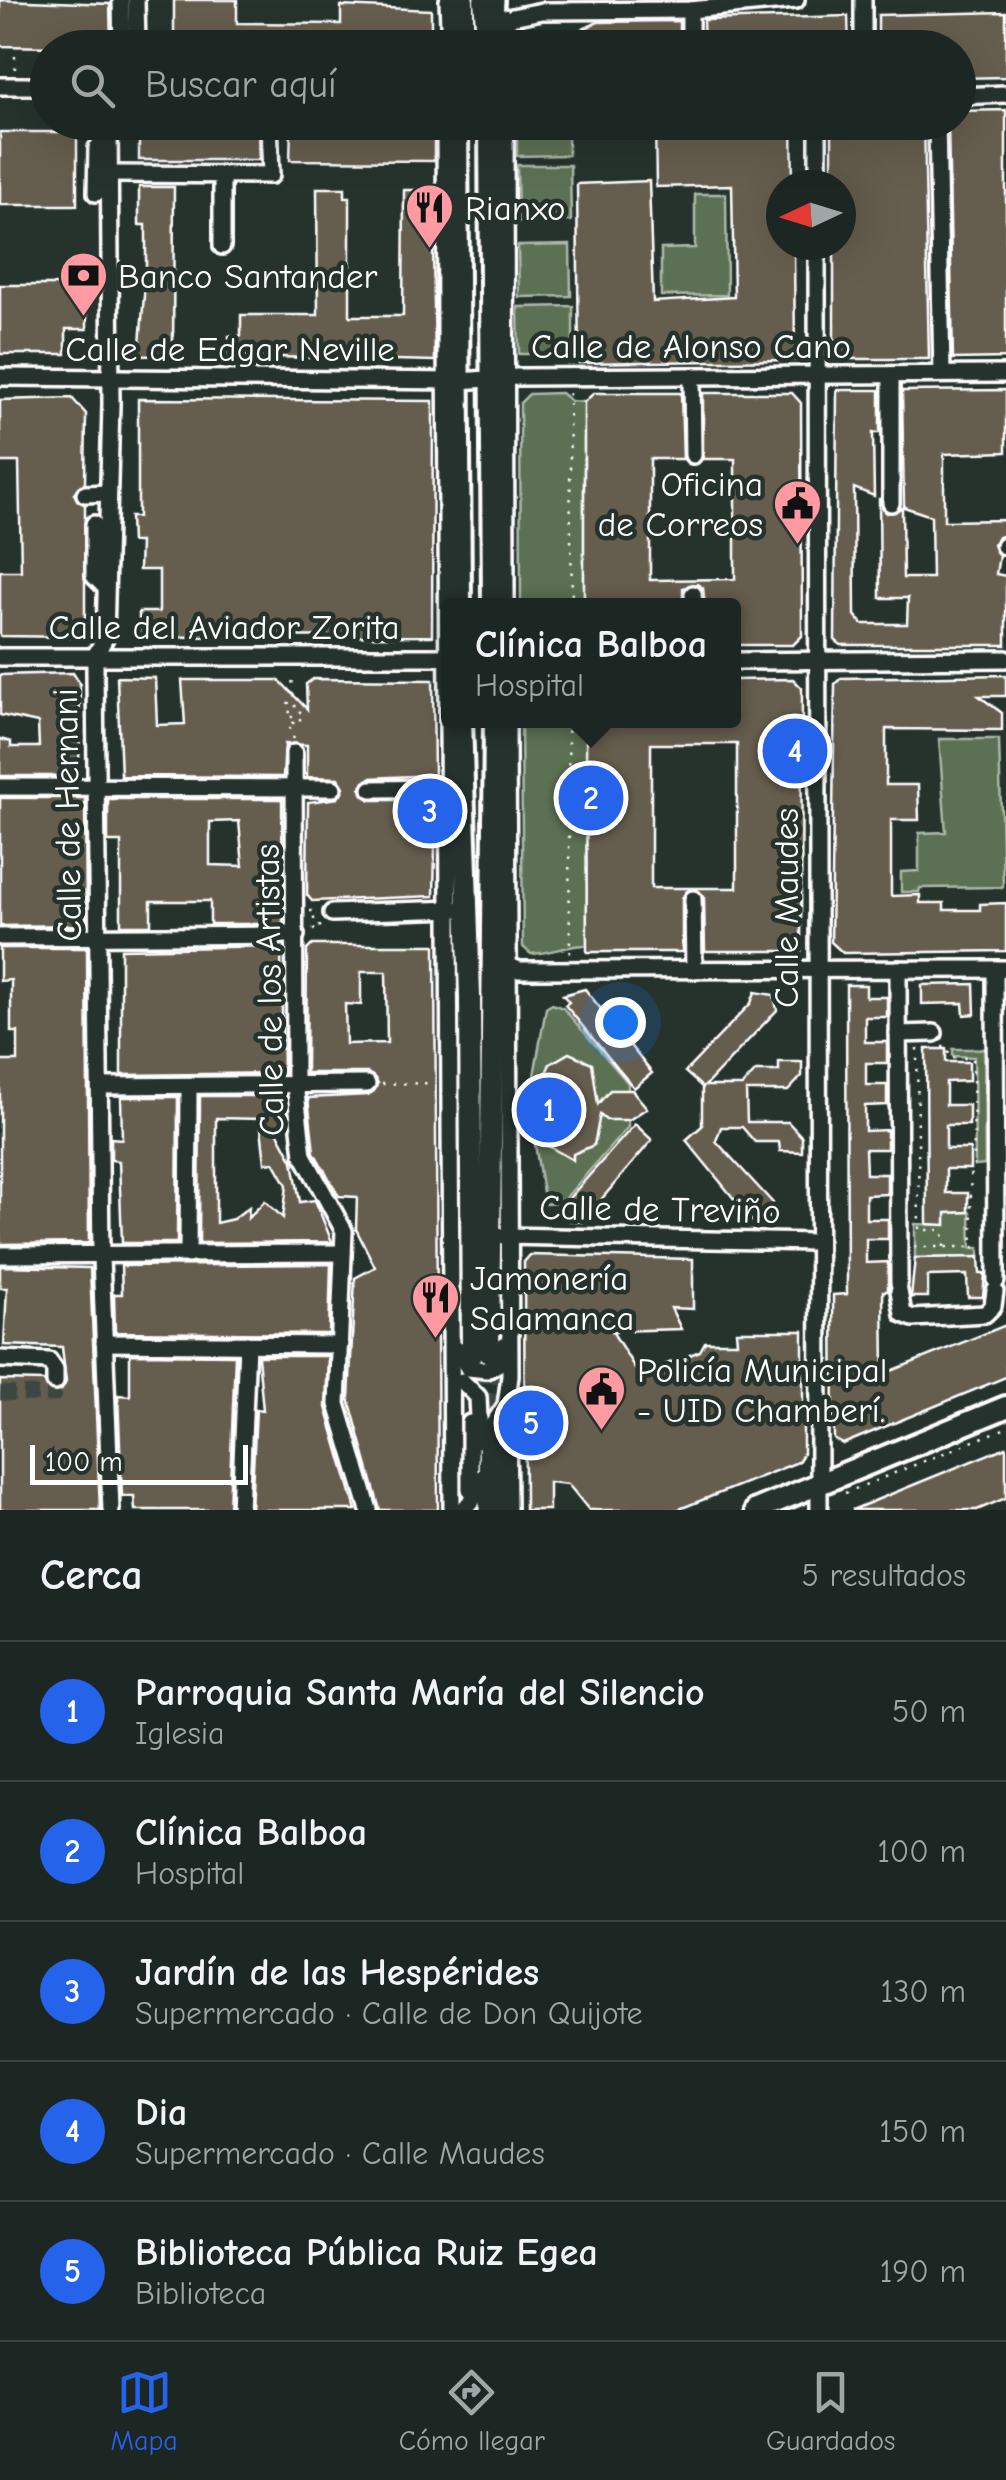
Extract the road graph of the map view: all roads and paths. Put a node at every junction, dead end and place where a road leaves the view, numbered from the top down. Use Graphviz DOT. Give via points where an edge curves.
graph roads {
  1 [pos="121,0"];
  2 [pos="136,0"];
  3 [pos="484,0"];
  4 [pos="496,0"];
  5 [pos="504,0"];
  6 [pos="796,0"];
  7 [pos="863,0"];
  8 [pos="450,2"];
  9 [pos="690,10"];
  10 [pos="122,30"];
  11 [pos="137,30"];
  12 [pos="450,30"];
  13 [pos="458,30"];
  14 [pos="493,30"];
  15 [pos="495,30"];
  16 [pos="497,30"];
  17 [pos="508,30"];
  18 [pos="690,30"];
  19 [pos="864,30"];
  20 [pos="0,86"];
  21 [pos="30,86"];
  22 [pos="1006,94"];
  23 [pos="976,95"];
  24 [pos="102,140"];
  25 [pos="109,140"];
  26 [pos="270,140"];
  27 [pos="445,140"];
  28 [pos="457,140"];
  29 [pos="491,140"];
  30 [pos="504,140"];
  31 [pos="818,140"];
  32 [pos="937,140"];
  33 [pos="818,170"];
  34 [pos="110,174"];
  35 [pos="222,175"];
  36 [pos="96,193"];
  37 [pos="222,246"];
  38 [pos="817,260"];
  39 [pos="890,374"];
  40 [pos="942,374"];
  41 [pos="1006,374"];
  42 [pos="817,375"];
  43 [pos="692,376"];
  44 [pos="0,377"];
  45 [pos="498,377"];
  46 [pos="110,378"];
  47 [pos="452,381"];
  48 [pos="570,390"];
  49 [pos="694,455"];
  50 [pos="108,493"];
  51 [pos="85,494"];
  52 [pos="891,503"];
  53 [pos="94,524"];
  54 [pos="106,588"];
  55 [pos="449,598"];
  56 [pos="460,598"];
  57 [pos="493,598"];
  58 [pos="506,598"];
  59 [pos="572,598"];
  60 [pos="0,656"];
  61 [pos="95,656"];
  62 [pos="295,657"];
  63 [pos="441,658"];
  64 [pos="1006,659"];
  65 [pos="816,660"];
  66 [pos="741,661"];
  67 [pos="288,726"];
  68 [pos="452,728"];
  69 [pos="460,728"];
  70 [pos="495,728"];
  71 [pos="507,728"];
  72 [pos="568,728"];
  73 [pos="294,754"];
  74 [pos="96,786"];
  75 [pos="295,786"];
  76 [pos="0,787"];
  77 [pos="333,788"];
  78 [pos="371,788"];
  79 [pos="455,788"];
  80 [pos="464,839"];
  81 [pos="494,840"];
  82 [pos="693,899"];
  83 [pos="452,909"];
  84 [pos="332,912"];
  85 [pos="296,935"];
  86 [pos="0,937"];
  87 [pos="98,938"];
  88 [pos="570,956"];
  89 [pos="505,965"];
  90 [pos="898,969"];
  91 [pos="1001,969"];
  92 [pos="694,970"];
  93 [pos="816,970"];
  94 [pos="933,1033"];
  95 [pos="898,1034"];
  96 [pos="295,1084"];
  97 [pos="375,1084"];
  98 [pos="435,1084"];
  99 [pos="100,1086"];
  100 [pos="189,1088"];
  101 [pos="913,1222"];
  102 [pos="506,1236"];
  103 [pos="816,1242"];
  104 [pos="973,1246"];
  105 [pos="944,1247"];
  106 [pos="981,1248"];
  107 [pos="343,1252"];
  108 [pos="0,1255"];
  109 [pos="188,1255"];
  110 [pos="102,1256"];
  111 [pos="104,1343"];
  112 [pos="247,1344"];
  113 [pos="340,1345"];
  114 [pos="480,1351"];
  115 [pos="0,1359"];
  116 [pos="55,1382"];
  117 [pos="470,1398"];
  118 [pos="507,1400"];
  119 [pos="1006,1406"];
  120 [pos="1006,1428"];
  121 [pos="496,1438"];
  122 [pos="470,1489"];
  123 [pos="819,1499"];
  124 [pos="111,1510"];
  125 [pos="240,1510"];
  126 [pos="368,1510"];
  127 [pos="452,1510"];
  128 [pos="462,1510"];
  129 [pos="487,1510"];
  130 [pos="498,1510"];
  131 [pos="508,1510"];
  132 [pos="756,1510"];
  1 -- 10 [label="street"];
  2 -- 11 [label="street"];
  3 -- 14 [label="main road"];
  4 -- 15 [label="street"];
  5 -- 16 [label="street"];
  6 -- 9 [label="street"];
  7 -- 19 [label="street"];
  8 -- 12 [label="street"];
  8 -- 13 [label="main road"];
  9 -- 17 [label="street" via="542,11"];
  9 -- 18 [label="street"];
  20 -- 21 [label="street"];
  22 -- 23 [label="street"];
  24 -- 36 [label="street"];
  25 -- 34 [label="street, Calle de Hernani"];
  26 -- 35 [label="street" via="271,176"];
  27 -- 47 [label="street"];
  28 -- 47 [label="main road"];
  29 -- 45 [label="main road"];
  30 -- 45 [label="street"];
  31 -- 33 [label="street"];
  32 -- 40 [label="street"];
  34 -- 35 [label="street"];
  34 -- 46 [label="street, Calle de Hernani"];
  35 -- 37 [label="street"];
  38 -- 42 [label="street, Calle Maudes"];
  39 -- 40 [label="street, Calle de Alonso Cano"];
  39 -- 42 [label="street, Calle de Alonso Cano"];
  39 -- 52 [label="street, Calle de Alonso Cano"];
  40 -- 41 [label="street, Calle de Alonso Cano"];
  42 -- 43 [label="street, Calle de Alonso Cano"];
  42 -- 65 [label="street, Calle Maudes"];
  43 -- 45 [label="street, Calle de Alonso Cano" via="663,369"];
  43 -- 49 [label="street"];
  44 -- 46 [label="street, Calle de Edgar Neville"];
  45 -- 47 [label="street, Calle de Alonso Cano"];
  45 -- 57 [label="main road"];
  45 -- 58 [label="street"];
  46 -- 47 [label="street, Calle de Edgar Neville"];
  46 -- 50 [label="street, Calle de Hernani"];
  47 -- 55 [label="street"];
  47 -- 56 [label="main road"];
  48 -- 59 [label="path"];
  50 -- 51 [label="street"];
  50 -- 54 [label="street, Calle de Hernani"];
  53 -- 54 [label="street" via="94,576"];
  54 -- 61 [label="street, Calle de Hernani" via="104,638"];
  60 -- 61 [label="street, Calle del Aviador Zorita"];
  61 -- 62 [label="street, Calle del Aviador Zorita"];
  61 -- 74 [label="street, Calle de Hernani"];
  62 -- 63 [label="street, Calle del Aviador Zorita"];
  62 -- 67 [label="path" via="287,701 300,712 288,717 300,723"];
  64 -- 65 [label="street"];
  65 -- 66 [label="street"];
  65 -- 93 [label="street, Calle Maudes"];
  68 -- 79 [label="street"];
  69 -- 79 [label="main road"];
  70 -- 81 [label="main road"];
  71 -- 89 [label="street"];
  72 -- 88 [label="path"];
  73 -- 75 [label="street, Calle de los Artistas"];
  74 -- 75 [label="street"];
  74 -- 76 [label="street"];
  74 -- 87 [label="street, Calle de Hernani"];
  75 -- 77 [label="street"];
  75 -- 85 [label="street, Calle de los Artistas"];
  78 -- 79 [label="street"];
  79 -- 80 [label="main road"];
  79 -- 83 [label="street"];
  80 -- 83 [label="street"];
  80 -- 114 [label="main road"];
  81 -- 89 [label="street"];
  81 -- 114 [label="main road"];
  82 -- 92 [label="street"];
  83 -- 84 [label="street"];
  83 -- 114 [label="street"];
  83 -- 127 [label="street"];
  84 -- 85 [label="path" via="319,912 320,930 314,930 314,911 308,911 309,933"];
  85 -- 87 [label="street"];
  85 -- 96 [label="street, Calle de los Artistas"];
  86 -- 87 [label="street"];
  87 -- 99 [label="street, Calle de Hernani"];
  89 -- 92 [label="street"];
  89 -- 102 [label="street"];
  90 -- 91 [label="street"];
  90 -- 93 [label="street"];
  90 -- 95 [label="street"];
  91 -- 95 [label="street" via="995,1286 992,1308 982,1315 903,1314"];
  92 -- 93 [label="street"];
  93 -- 103 [label="street, Calle Maudes"];
  94 -- 95 [label="street"];
  94 -- 104 [label="path" via="926,1047 948,1047 948,1058 973,1058"];
  94 -- 105 [label="path" via="918,1230 944,1230"];
  96 -- 97 [label="street"];
  96 -- 100 [label="street"];
  96 -- 107 [label="street, Calle de los Artistas" via="303,1155 343,1228"];
  97 -- 98 [label="path"];
  99 -- 100 [label="street"];
  99 -- 110 [label="street, Calle de Hernani"];
  100 -- 109 [label="street"];
  101 -- 105 [label="path" via="913,1247"];
  102 -- 103 [label="street, Calle de Treviño"];
  102 -- 114 [label="street"];
  102 -- 118 [label="street"];
  103 -- 123 [label="street, Calle Maudes"];
  104 -- 105 [label="path"];
  104 -- 106 [label="path"];
  107 -- 109 [label="street"];
  107 -- 113 [label="street, Calle de los Artistas"];
  108 -- 110 [label="street"];
  109 -- 110 [label="street"];
  110 -- 111 [label="street, Calle de Hernani"];
  111 -- 112 [label="street"];
  111 -- 124 [label="street, Calle de Hernani"];
  112 -- 113 [label="street"];
  112 -- 125 [label="street"];
  113 -- 126 [label="street, Calle de los Artistas" via="337,1404"];
  114 -- 118 [label="street"];
  114 -- 128 [label="street" via="462,1381 478,1397 481,1481"];
  115 -- 116 [label="street" via="49,1361"];
  117 -- 122 [label="street"];
  118 -- 129 [label="street" via="486,1435"];
  118 -- 131 [label="street"];
  119 -- 123 [label="main road"];
  120 -- 123 [label="path"];
  121 -- 130 [label="street"];
  123 -- 132 [label="main road"];
}
